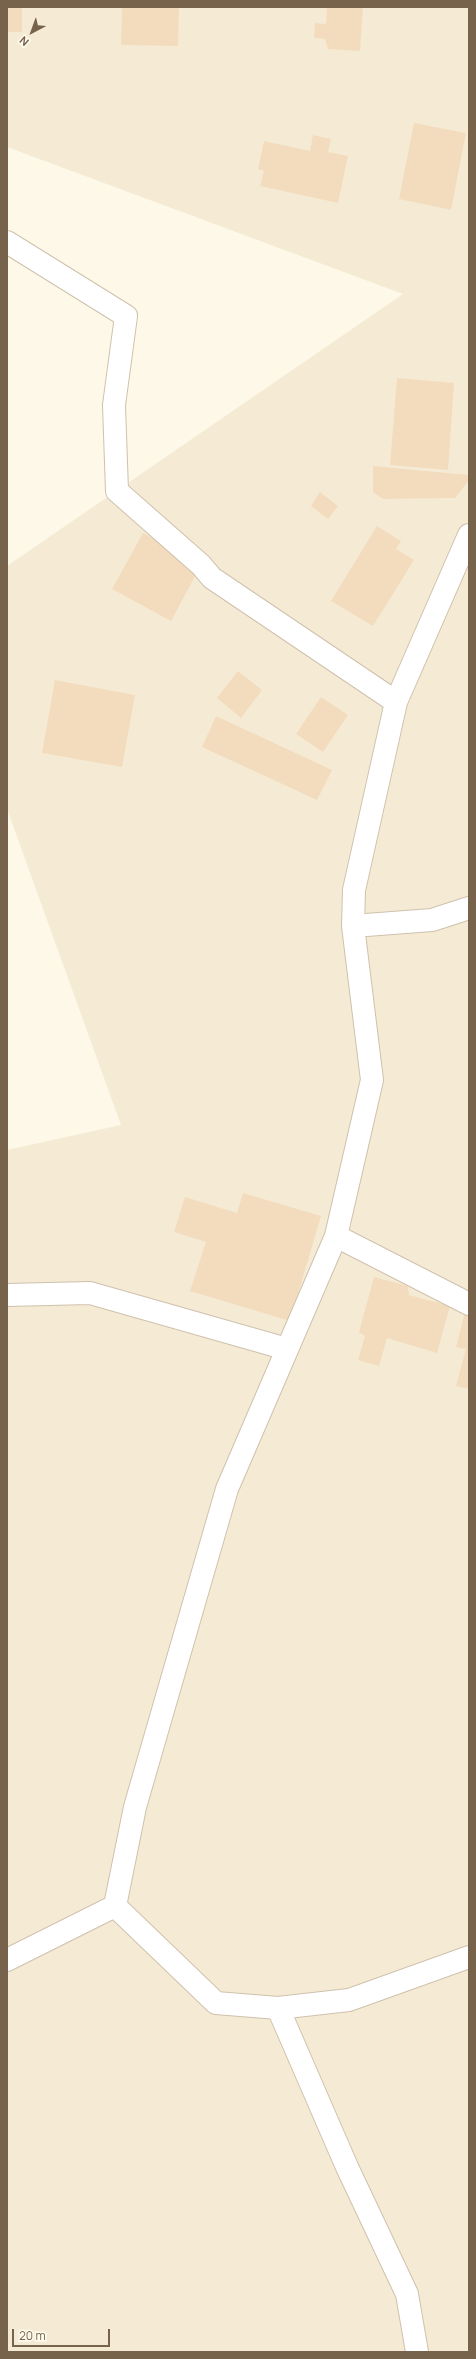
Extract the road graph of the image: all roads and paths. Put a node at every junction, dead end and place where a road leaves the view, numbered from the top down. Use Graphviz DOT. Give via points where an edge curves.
graph roads {
  1 [pos="7,242"];
  2 [pos="469,535"];
  3 [pos="396,702"];
  4 [pos="469,908"];
  5 [pos="353,926"];
  6 [pos="336,1236"];
  7 [pos="7,1295"];
  8 [pos="469,1304"];
  9 [pos="287,1349"];
  10 [pos="116,1906"];
  11 [pos="469,1957"];
  12 [pos="7,1960"];
  13 [pos="278,2008"];
  14 [pos="417,2352"];
  1 -- 3 [label="street" via="126,316 114,405 117,491 201,565 212,578"];
  2 -- 3 [label="street"];
  3 -- 5 [label="street" via="354,890"];
  4 -- 5 [label="street" via="432,920"];
  5 -- 6 [label="street" via="372,1080"];
  6 -- 8 [label="street"];
  6 -- 9 [label="street"];
  7 -- 9 [label="street" via="90,1294"];
  9 -- 10 [label="street" via="227,1489 135,1807"];
  10 -- 12 [label="street"];
  10 -- 13 [label="street" via="216,2003"];
  11 -- 13 [label="street" via="349,2000"];
  13 -- 14 [label="street" via="347,2168 407,2294"];
}
